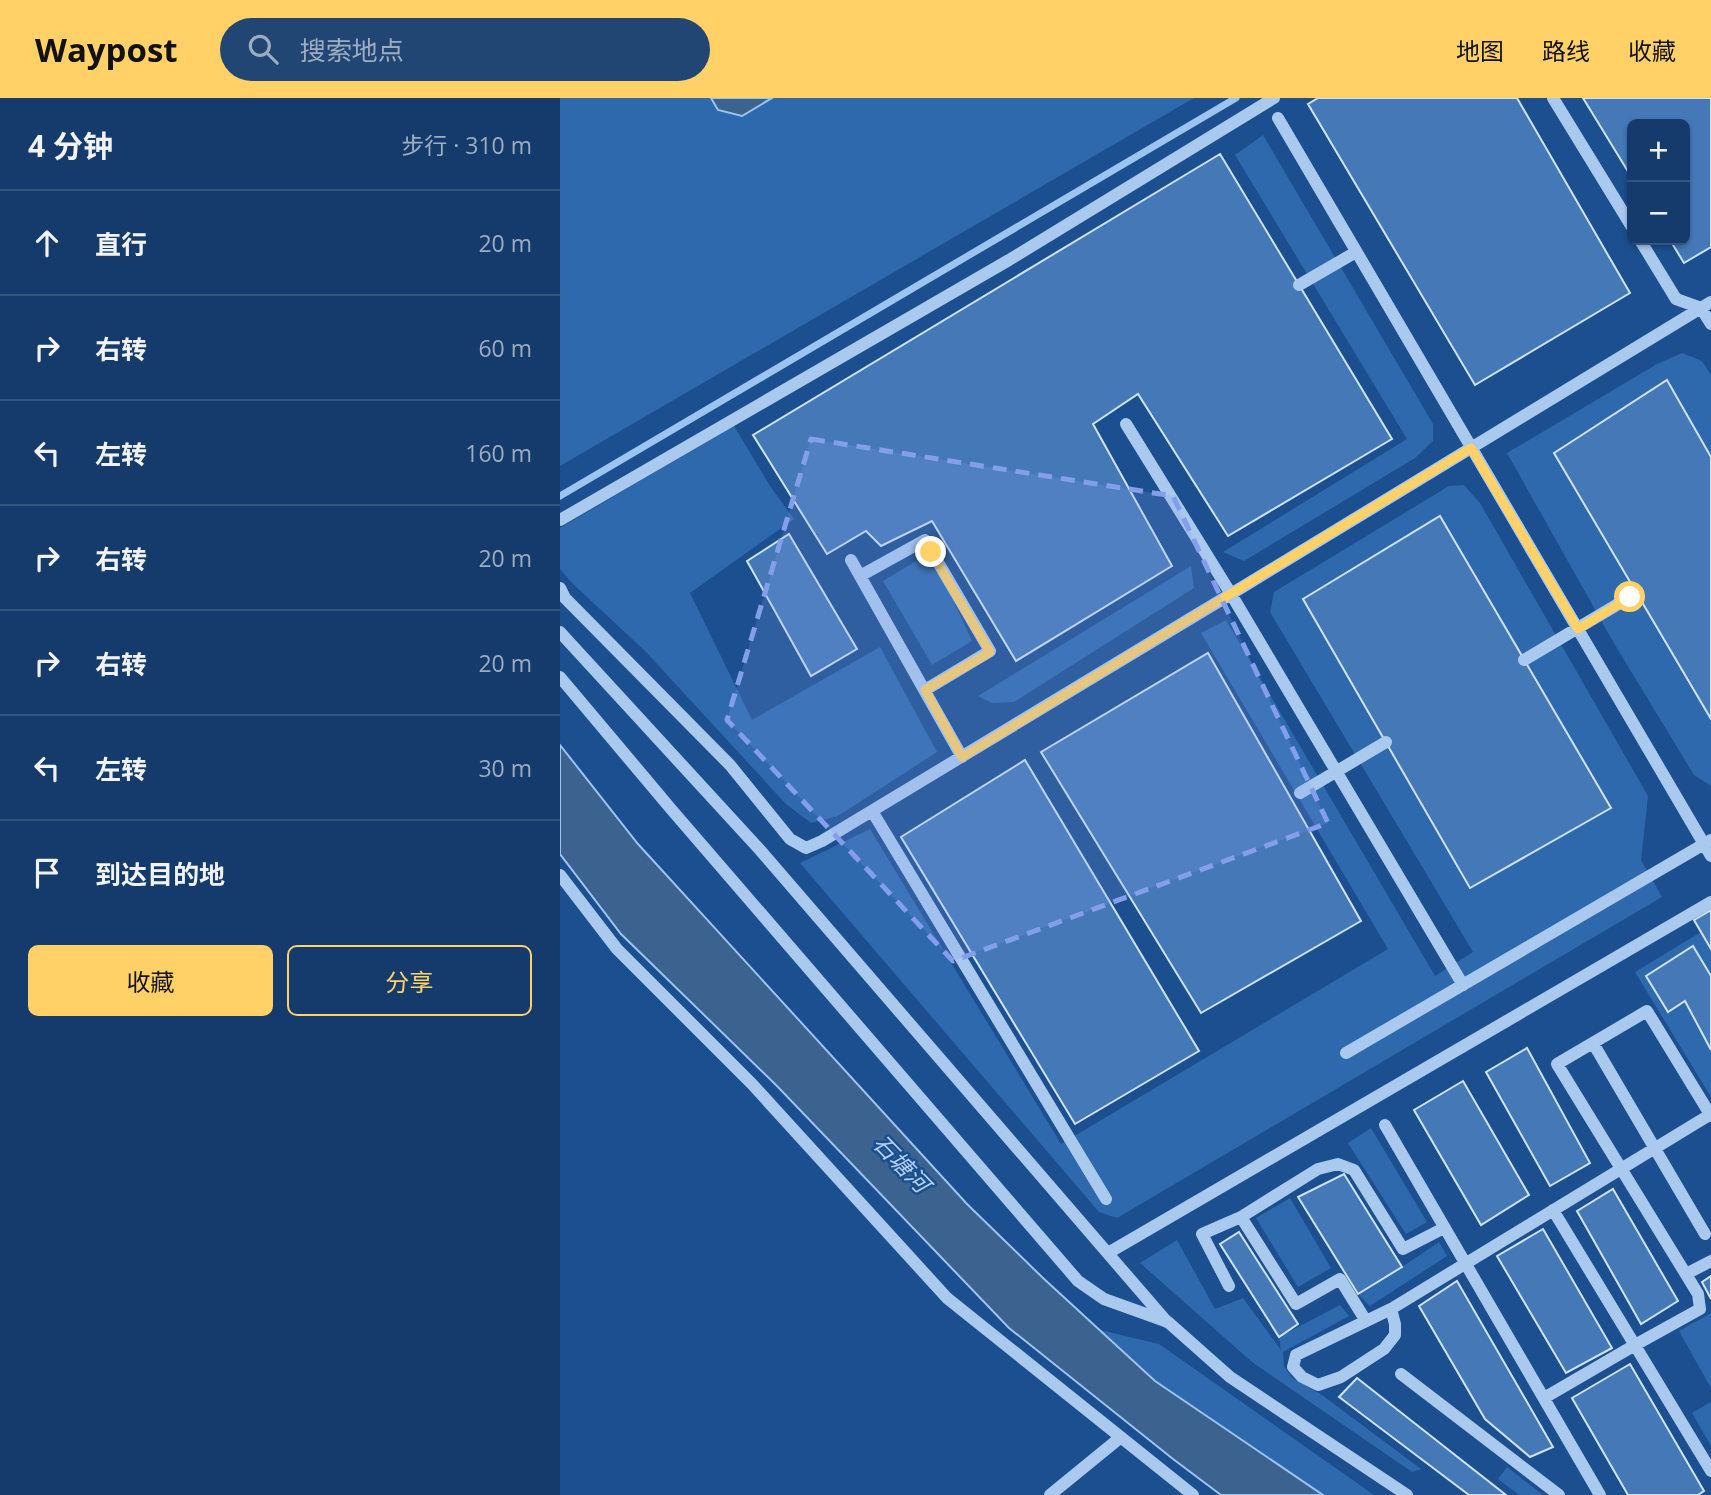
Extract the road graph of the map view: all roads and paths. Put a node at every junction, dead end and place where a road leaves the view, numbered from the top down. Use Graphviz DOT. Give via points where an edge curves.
graph roads {
  1 [pos="1273,98"];
  2 [pos="1553,98"];
  3 [pos="1278,118"];
  4 [pos="1627,220"];
  5 [pos="1643,245"];
  6 [pos="1356,252"];
  7 [pos="1299,285"];
  8 [pos="1706,305"];
  9 [pos="1711,324"];
  10 [pos="1126,424"];
  11 [pos="1471,448"];
  12 [pos="560,520"];
  13 [pos="851,560"];
  14 [pos="860,576"];
  15 [pos="560,588"];
  16 [pos="1231,594"];
  17 [pos="1630,597"];
  18 [pos="1578,629"];
  19 [pos="560,632"];
  20 [pos="1524,660"];
  21 [pos="560,677"];
  22 [pos="925,690"];
  23 [pos="1386,742"];
  24 [pos="962,757"];
  25 [pos="1337,771"];
  26 [pos="1300,793"];
  27 [pos="872,811"];
  28 [pos="1709,847"];
  29 [pos="560,875"];
  30 [pos="1711,902"];
  31 [pos="1463,985"];
  32 [pos="1593,1043"];
  33 [pos="1346,1053"];
  34 [pos="1711,1114"];
  35 [pos="1385,1125"];
  36 [pos="1655,1148"];
  37 [pos="1622,1168"];
  38 [pos="1106,1199"];
  39 [pos="1553,1210"];
  40 [pos="1241,1217"];
  41 [pos="1444,1227"];
  42 [pos="1706,1234"];
  43 [pos="1108,1253"];
  44 [pos="1711,1261"];
  45 [pos="1466,1263"];
  46 [pos="1686,1274"];
  47 [pos="1229,1286"];
  48 [pos="1391,1309"];
  49 [pos="1366,1321"];
  50 [pos="1168,1322"];
  51 [pos="1635,1345"];
  52 [pos="1401,1374"];
  53 [pos="1544,1398"];
  54 [pos="1121,1437"];
  55 [pos="1711,1471"];
  56 [pos="1050,1495"];
  57 [pos="1193,1495"];
  58 [pos="1407,1495"];
  59 [pos="1559,1495"];
  60 [pos="1600,1495"];
  1 -- 12 [label="street" via="1009,260"];
  2 -- 4 [label="street"];
  3 -- 6 [label="street"];
  5 -- 8 [label="street" via="1676,299"];
  6 -- 7 [label="street"];
  6 -- 11 [label="street"];
  8 -- 9 [label="street"];
  8 -- 11 [label="street"];
  10 -- 16 [label="street"];
  11 -- 16 [label="street"];
  11 -- 18 [label="street"];
  13 -- 14 [label="street"];
  14 -- 22 [label="street"];
  14 -- 22 [label="street" via="925,540 990,652"];
  15 -- 27 [label="street" via="730,765 790,839 806,848"];
  16 -- 24 [label="street"];
  16 -- 25 [label="street"];
  17 -- 18 [label="street"];
  18 -- 20 [label="street"];
  18 -- 28 [label="street"];
  19 -- 43 [label="street" via="760,850"];
  21 -- 50 [label="street" via="1079,1281 1104,1300"];
  22 -- 24 [label="street"];
  23 -- 25 [label="street"];
  24 -- 27 [label="street"];
  25 -- 26 [label="street"];
  25 -- 31 [label="street"];
  27 -- 38 [label="street"];
  28 -- 31 [label="street"];
  29 -- 54 [label="street" via="617,949 752,1084 947,1298"];
  30 -- 43 [label="street"];
  31 -- 33 [label="street"];
  32 -- 34 [label="street" via="1647,1011"];
  32 -- 36 [label="street"];
  32 -- 37 [label="street" via="1557,1064"];
  34 -- 36 [label="street"];
  35 -- 41 [label="street"];
  36 -- 37 [label="street"];
  36 -- 42 [label="street"];
  37 -- 39 [label="street"];
  37 -- 46 [label="street"];
  39 -- 45 [label="street"];
  39 -- 51 [label="street"];
  40 -- 41 [label="street" via="1318,1169 1338,1164 1354,1170 1403,1250"];
  40 -- 47 [label="street" via="1202,1234"];
  40 -- 49 [label="street" via="1296,1304 1340,1279"];
  41 -- 45 [label="street"];
  43 -- 50 [label="street"];
  44 -- 46 [label="street"];
  45 -- 48 [label="street"];
  45 -- 53 [label="street"];
  46 -- 51 [label="street" via="1698,1294 1700,1309"];
  48 -- 49 [label="street"];
  48 -- 49 [label="street" via="1395,1335 1384,1349 1341,1377 1318,1385 1293,1367 1296,1355"];
  50 -- 58 [label="street" via="1230,1377"];
  51 -- 53 [label="street"];
  51 -- 55 [label="street"];
  52 -- 59 [label="street"];
  53 -- 60 [label="street"];
  54 -- 56 [label="street"];
  54 -- 57 [label="street"];
}
